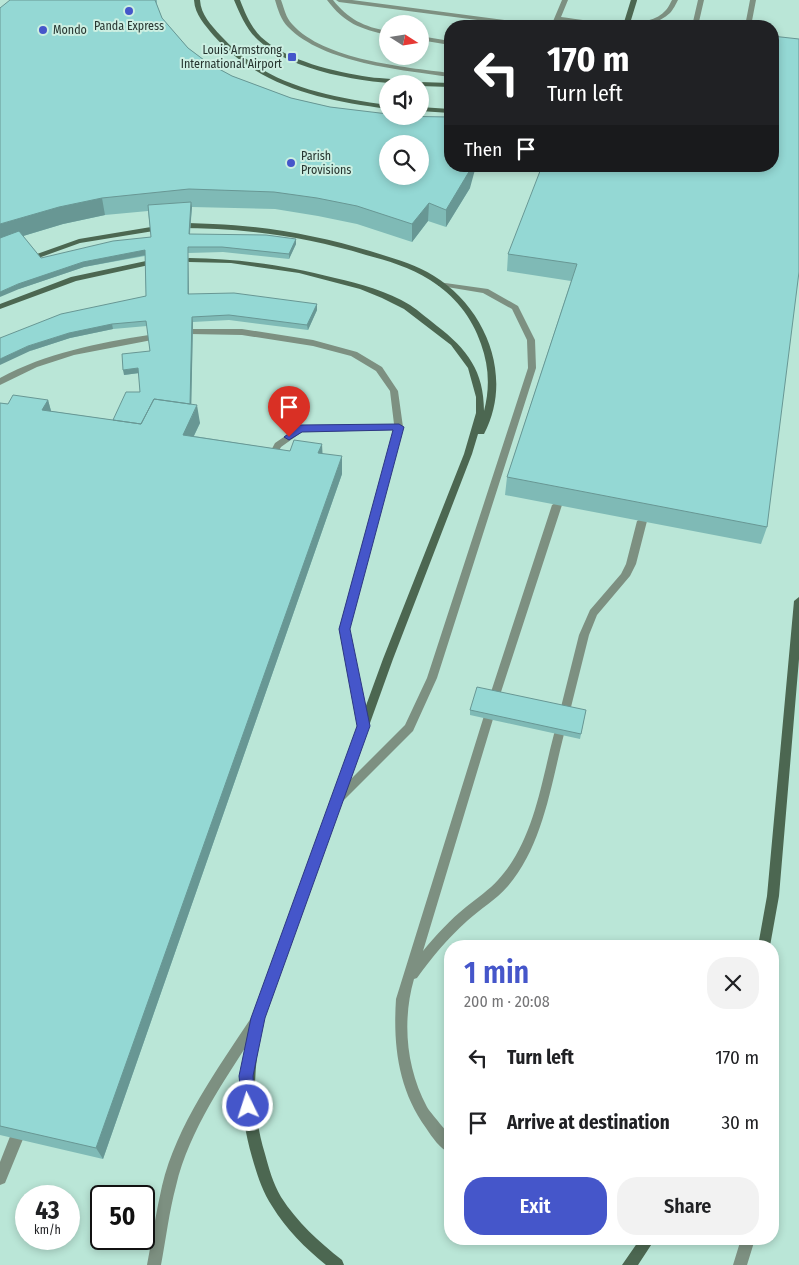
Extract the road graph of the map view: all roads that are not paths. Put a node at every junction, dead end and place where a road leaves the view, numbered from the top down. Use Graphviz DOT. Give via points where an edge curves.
graph roads {
  1 [pos="197,0"];
  2 [pos="237,0"];
  3 [pos="278,0"];
  4 [pos="330,0"];
  5 [pos="339,0"];
  6 [pos="565,0"];
  7 [pos="634,0"];
  8 [pos="675,0"];
  9 [pos="701,0"];
  10 [pos="753,0"];
  11 [pos="558,18"];
  12 [pos="490,20"];
  13 [pos="576,20"];
  14 [pos="628,20"];
  15 [pos="654,20"];
  16 [pos="696,20"];
  17 [pos="749,20"];
  18 [pos="379,31"];
  19 [pos="429,40"];
  20 [pos="444,42"];
  21 [pos="444,74"];
  22 [pos="379,82"];
  23 [pos="429,84"];
  24 [pos="444,85"];
  25 [pos="379,106"];
  26 [pos="429,110"];
  27 [pos="444,111"];
  28 [pos="189,260"];
  29 [pos="146,263"];
  30 [pos="15,264"];
  31 [pos="441,284"];
  32 [pos="0,307"];
  33 [pos="192,332"];
  34 [pos="149,338"];
  35 [pos="0,382"];
  36 [pos="399,427"];
  37 [pos="268,465"];
  38 [pos="455,487"];
  39 [pos="557,505"];
  40 [pos="642,521"];
  41 [pos="799,601"];
  42 [pos="495,695"];
  43 [pos="565,710"];
  44 [pos="488,719"];
  45 [pos="364,726"];
  46 [pos="559,734"];
  47 [pos="336,802"];
  48 [pos="767,940"];
  49 [pos="405,985"];
  50 [pos="258,1018"];
  51 [pos="16,1139"];
  52 [pos="444,1140"];
  53 [pos="0,1178"];
  54 [pos="644,1245"];
  55 [pos="746,1245"];
  56 [pos="154,1265"];
  57 [pos="337,1265"];
  58 [pos="629,1265"];
  59 [pos="740,1265"];
  1 -- 25 [label="main road" via="197,11 241,60 281,82 337,100"];
  2 -- 22 [label="main road" via="243,16 263,41 292,57 331,71"];
  3 -- 21 [label="street" via="290,26 336,52 398,68"];
  4 -- 18 [label="street" via="349,22"];
  5 -- 12 [label="street"];
  6 -- 11 [label="street"];
  7 -- 14 [label="main road, bridge"];
  8 -- 15 [label="street" via="667,15"];
  9 -- 16 [label="street"];
  10 -- 17 [label="street"];
  11 -- 13 [label="street"];
  19 -- 20 [label="street"];
  23 -- 24 [label="main road"];
  26 -- 27 [label="main road"];
  28 -- 38 [label="main road" via="254,263 329,277 400,303 440,331 459,349 472,368 480,397 477,427"];
  29 -- 32 [label="main road" via="74,278"];
  30 -- 31 [label="main road" via="79,241 140,229 179,226 248,228 294,233 338,243 409,266"];
  31 -- 38 [label="main road" via="474,316 493,370 490,408"];
  31 -- 47 [label="street" via="485,291 516,308 531,340 532,368 432,678 409,728"];
  33 -- 36 [label="street" via="242,332 314,343 354,354 379,369 394,391"];
  34 -- 35 [label="street" via="67,355"];
  36 -- 37 [label="street" via="300,429 278,445"];
  36 -- 45 [label="street" via="344,629"];
  38 -- 45 [label="main road"];
  39 -- 42 [label="street"];
  40 -- 43 [label="street" via="626,576 593,613 584,635"];
  41 -- 48 [label="main road"];
  44 -- 49 [label="street"];
  45 -- 47 [label="main road"];
  46 -- 49 [label="street" via="536,818 521,858 495,892 441,936"];
  47 -- 50 [label="main road"];
  49 -- 52 [label="street" via="399,1030 403,1063 413,1095 432,1129"];
  50 -- 56 [label="street" via="210,1092 183,1145 169,1185"];
  50 -- 57 [label="main road" via="246,1076 254,1142 271,1192 293,1225"];
  51 -- 53 [label="street"];
  54 -- 58 [label="main road"];
  55 -- 59 [label="street"];
}
